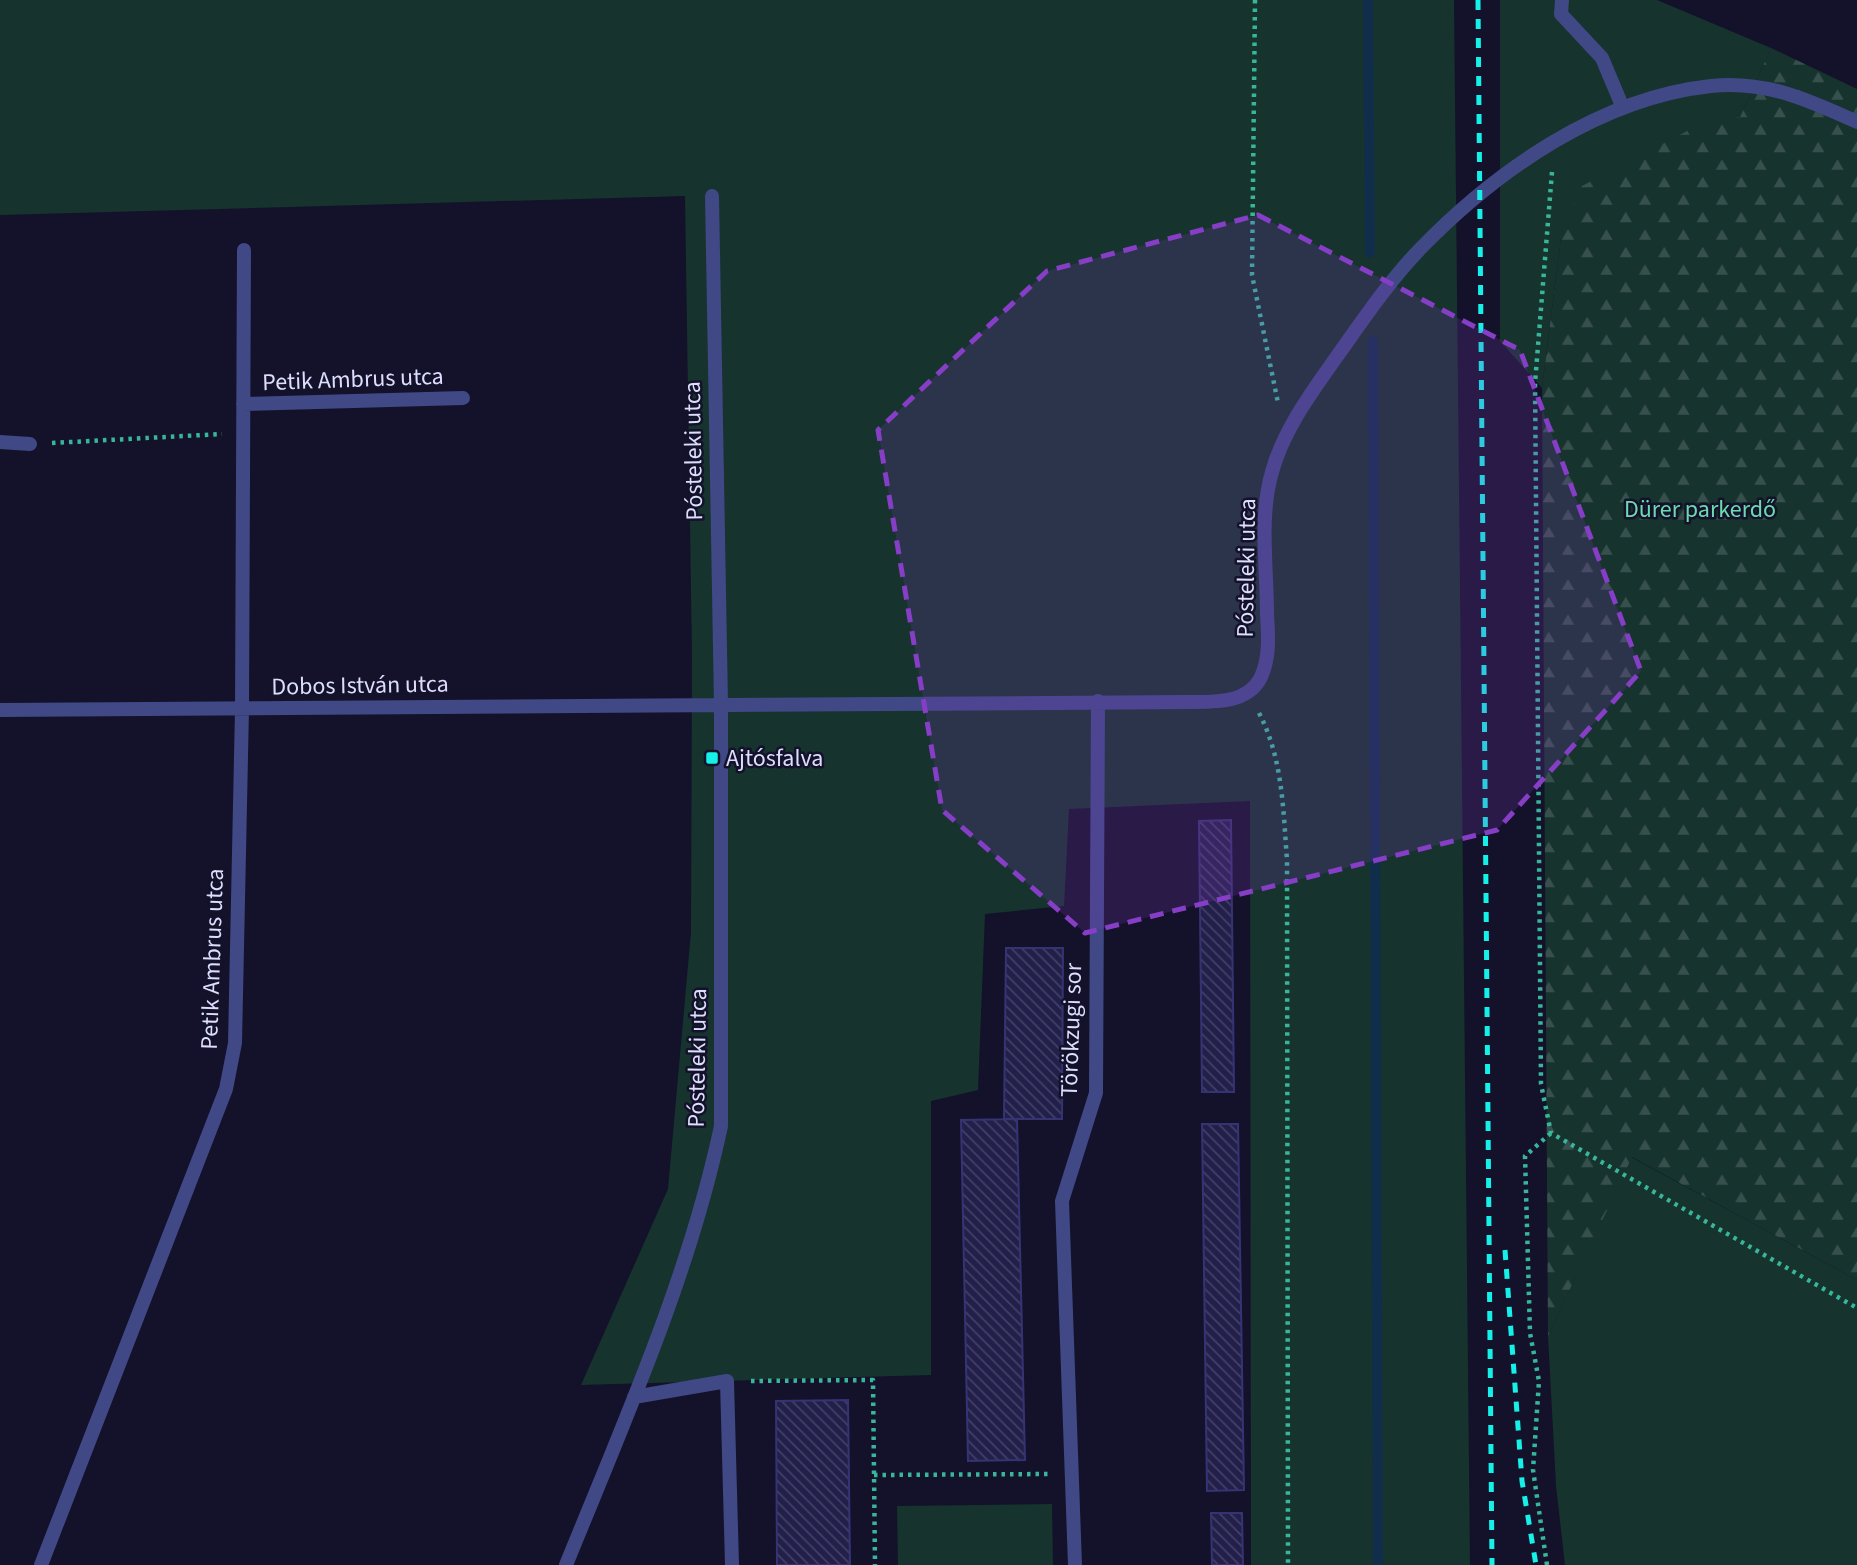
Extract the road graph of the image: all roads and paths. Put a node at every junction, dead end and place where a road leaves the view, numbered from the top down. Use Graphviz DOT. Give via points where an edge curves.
graph roads {
  1 [pos="1255,0"];
  2 [pos="1562,0"];
  3 [pos="1623,108"];
  4 [pos="1857,122"];
  5 [pos="1553,142"];
  6 [pos="712,196"];
  7 [pos="244,250"];
  8 [pos="463,398"];
  9 [pos="243,404"];
  10 [pos="245,433"];
  11 [pos="1284,437"];
  12 [pos="0,442"];
  13 [pos="30,444"];
  14 [pos="1249,693"];
  15 [pos="1098,701"];
  16 [pos="720,705"];
  17 [pos="242,709"];
  18 [pos="0,710"];
  19 [pos="1551,1133"];
  20 [pos="1857,1308"];
  21 [pos="727,1381"];
  22 [pos="634,1398"];
  23 [pos="1071,1474"];
  24 [pos="874,1475"];
  25 [pos="41,1565"];
  26 [pos="566,1565"];
  27 [pos="733,1565"];
  28 [pos="875,1565"];
  29 [pos="1075,1565"];
  30 [pos="1288,1565"];
  31 [pos="1547,1565"];
  1 -- 11 [label="path" via="1252,275"];
  2 -- 3 [label="street" via="1561,14 1602,58"];
  3 -- 4 [label="street, Pósteleki utca" via="1680,91 1741,85 1792,93"];
  3 -- 5 [label="street, Pósteleki utca"];
  5 -- 11 [label="street, Pósteleki utca" via="1479,195 1420,248 1372,306"];
  5 -- 19 [label="path" via="1535,383 1541,1084"];
  6 -- 16 [label="street, Pósteleki utca"];
  7 -- 9 [label="street, Petik Ambrus utca"];
  8 -- 9 [label="street, Petik Ambrus utca"];
  9 -- 10 [label="street, Petik Ambrus utca"];
  10 -- 13 [label="path"];
  10 -- 17 [label="street, Petik Ambrus utca"];
  11 -- 14 [label="street, Pósteleki utca" via="1272,472 1266,521 1267,657 1259,681"];
  12 -- 13 [label="street"];
  14 -- 15 [label="street" via="1219,702"];
  14 -- 30 [label="path" via="1271,736 1281,779 1287,860"];
  15 -- 16 [label="street"];
  15 -- 23 [label="street, Törökzugi sor" via="1096,1093 1062,1201"];
  16 -- 17 [label="street, Dobos István utca"];
  16 -- 22 [label="street, Pósteleki utca" via="721,1126 707,1192"];
  17 -- 18 [label="street, Dobos István utca"];
  17 -- 25 [label="street, Petik Ambrus utca" via="235,1043 226,1089"];
  19 -- 20 [label="path"];
  19 -- 31 [label="path" via="1525,1156 1530,1332 1539,1381 1533,1470"];
  21 -- 22 [label="street"];
  21 -- 24 [label="path" via="873,1380"];
  21 -- 27 [label="street"];
  22 -- 26 [label="street, Pósteleki utca"];
  23 -- 24 [label="path"];
  23 -- 29 [label="street, Törökzugi sor"];
  24 -- 28 [label="path"];
}
